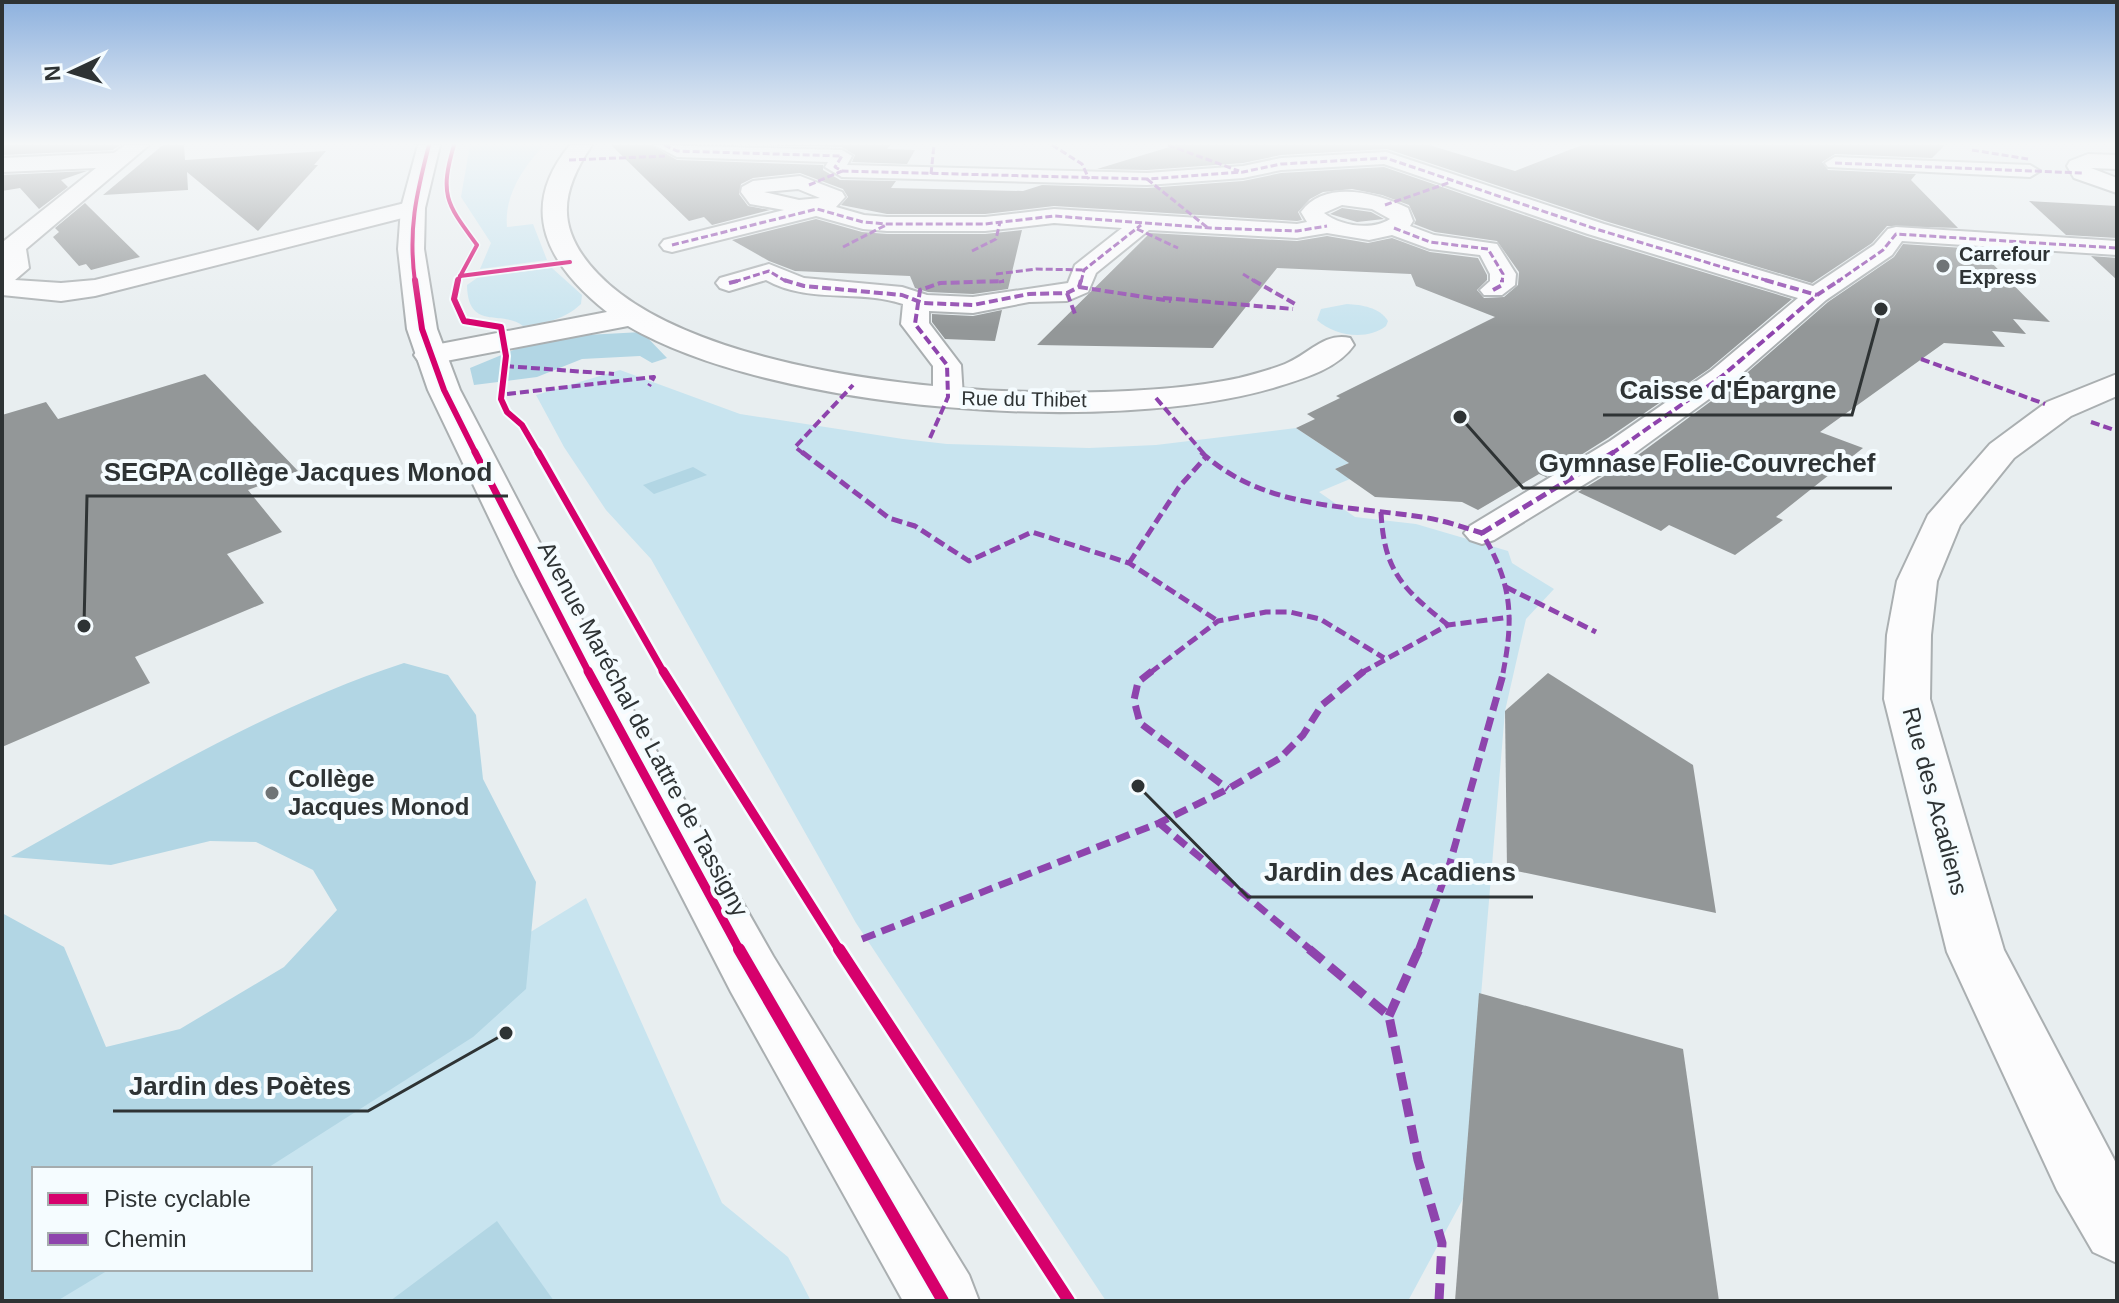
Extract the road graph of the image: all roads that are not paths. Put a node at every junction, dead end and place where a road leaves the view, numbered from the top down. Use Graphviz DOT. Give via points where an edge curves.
graph roads {
  1 [pos="61,206"];
  2 [pos="553,206"];
  3 [pos="798,206"];
  4 [pos="825,206"];
  5 [pos="1180,206"];
  6 [pos="1319,206"];
  7 [pos="1387,206"];
  8 [pos="1534,206"];
  9 [pos="413,208"];
  10 [pos="817,209"];
  11 [pos="53,212"];
  12 [pos="15,214"];
  13 [pos="1141,225"];
  14 [pos="1327,226"];
  15 [pos="1208,228"];
  16 [pos="1394,228"];
  17 [pos="672,245"];
  18 [pos="2117,248"];
  19 [pos="2,276"];
  20 [pos="729,283"];
  21 [pos="2,287"];
  22 [pos="1493,290"];
  23 [pos="1817,295"];
  24 [pos="916,299"];
  25 [pos="633,316"];
  26 [pos="1339,345"];
  27 [pos="430,355"];
  28 [pos="2117,384"];
  29 [pos="948,397"];
  30 [pos="1482,533"];
  31 [pos="2117,1228"];
  32 [pos="943,1301"];
  1 -- 11 [label="street"];
  2 -- 25 [label="street, Rue du Thibet" via="570,262"];
  3 -- 10 [label="street"];
  4 -- 10 [label="street"];
  5 -- 15 [label="street"];
  6 -- 14 [label="street" via="1313,217"];
  7 -- 16 [label="street" via="1400,213 1402,221"];
  8 -- 23 [label="street"];
  9 -- 21 [label="street" via="95,288 61,292"];
  9 -- 27 [label="street, Avenue Maréchal de Lattre de Tassigny" via="414,278"];
  10 -- 13 [label="street" via="887,224 985,224 1054,216"];
  10 -- 17 [label="street"];
  11 -- 12 [label="street"];
  11 -- 19 [label="street" via="13,247 15,268"];
  13 -- 15 [label="street"];
  13 -- 24 [label="street" via="1084,270 1079,287 1067,293 973,305"];
  14 -- 15 [label="street" via="1297,231"];
  14 -- 16 [label="street" via="1354,232"];
  16 -- 22 [label="street" via="1430,242 1488,249 1503,274 1502,285"];
  18 -- 23 [label="street" via="1896,234 1883,250"];
  20 -- 24 [label="street" via="769,271 804,286"];
  23 -- 30 [label="street" via="1721,377 1621,448"];
  24 -- 29 [label="street" via="915,324 947,365"];
  25 -- 27 [label="street"];
  25 -- 29 [label="street, Rue du Thibet" via="703,347 837,383"];
  26 -- 29 [label="street, Rue du Thibet" via="1324,360 1229,389 1098,401"];
  27 -- 32 [label="street, Avenue Maréchal de Lattre de Tassigny" via="536,574 744,961"];
  28 -- 31 [label="street, Rue des Acadiens" via="2059,409 2002,451 1942,523 1917,581 1907,699 1976,952 2074,1154"];
}
